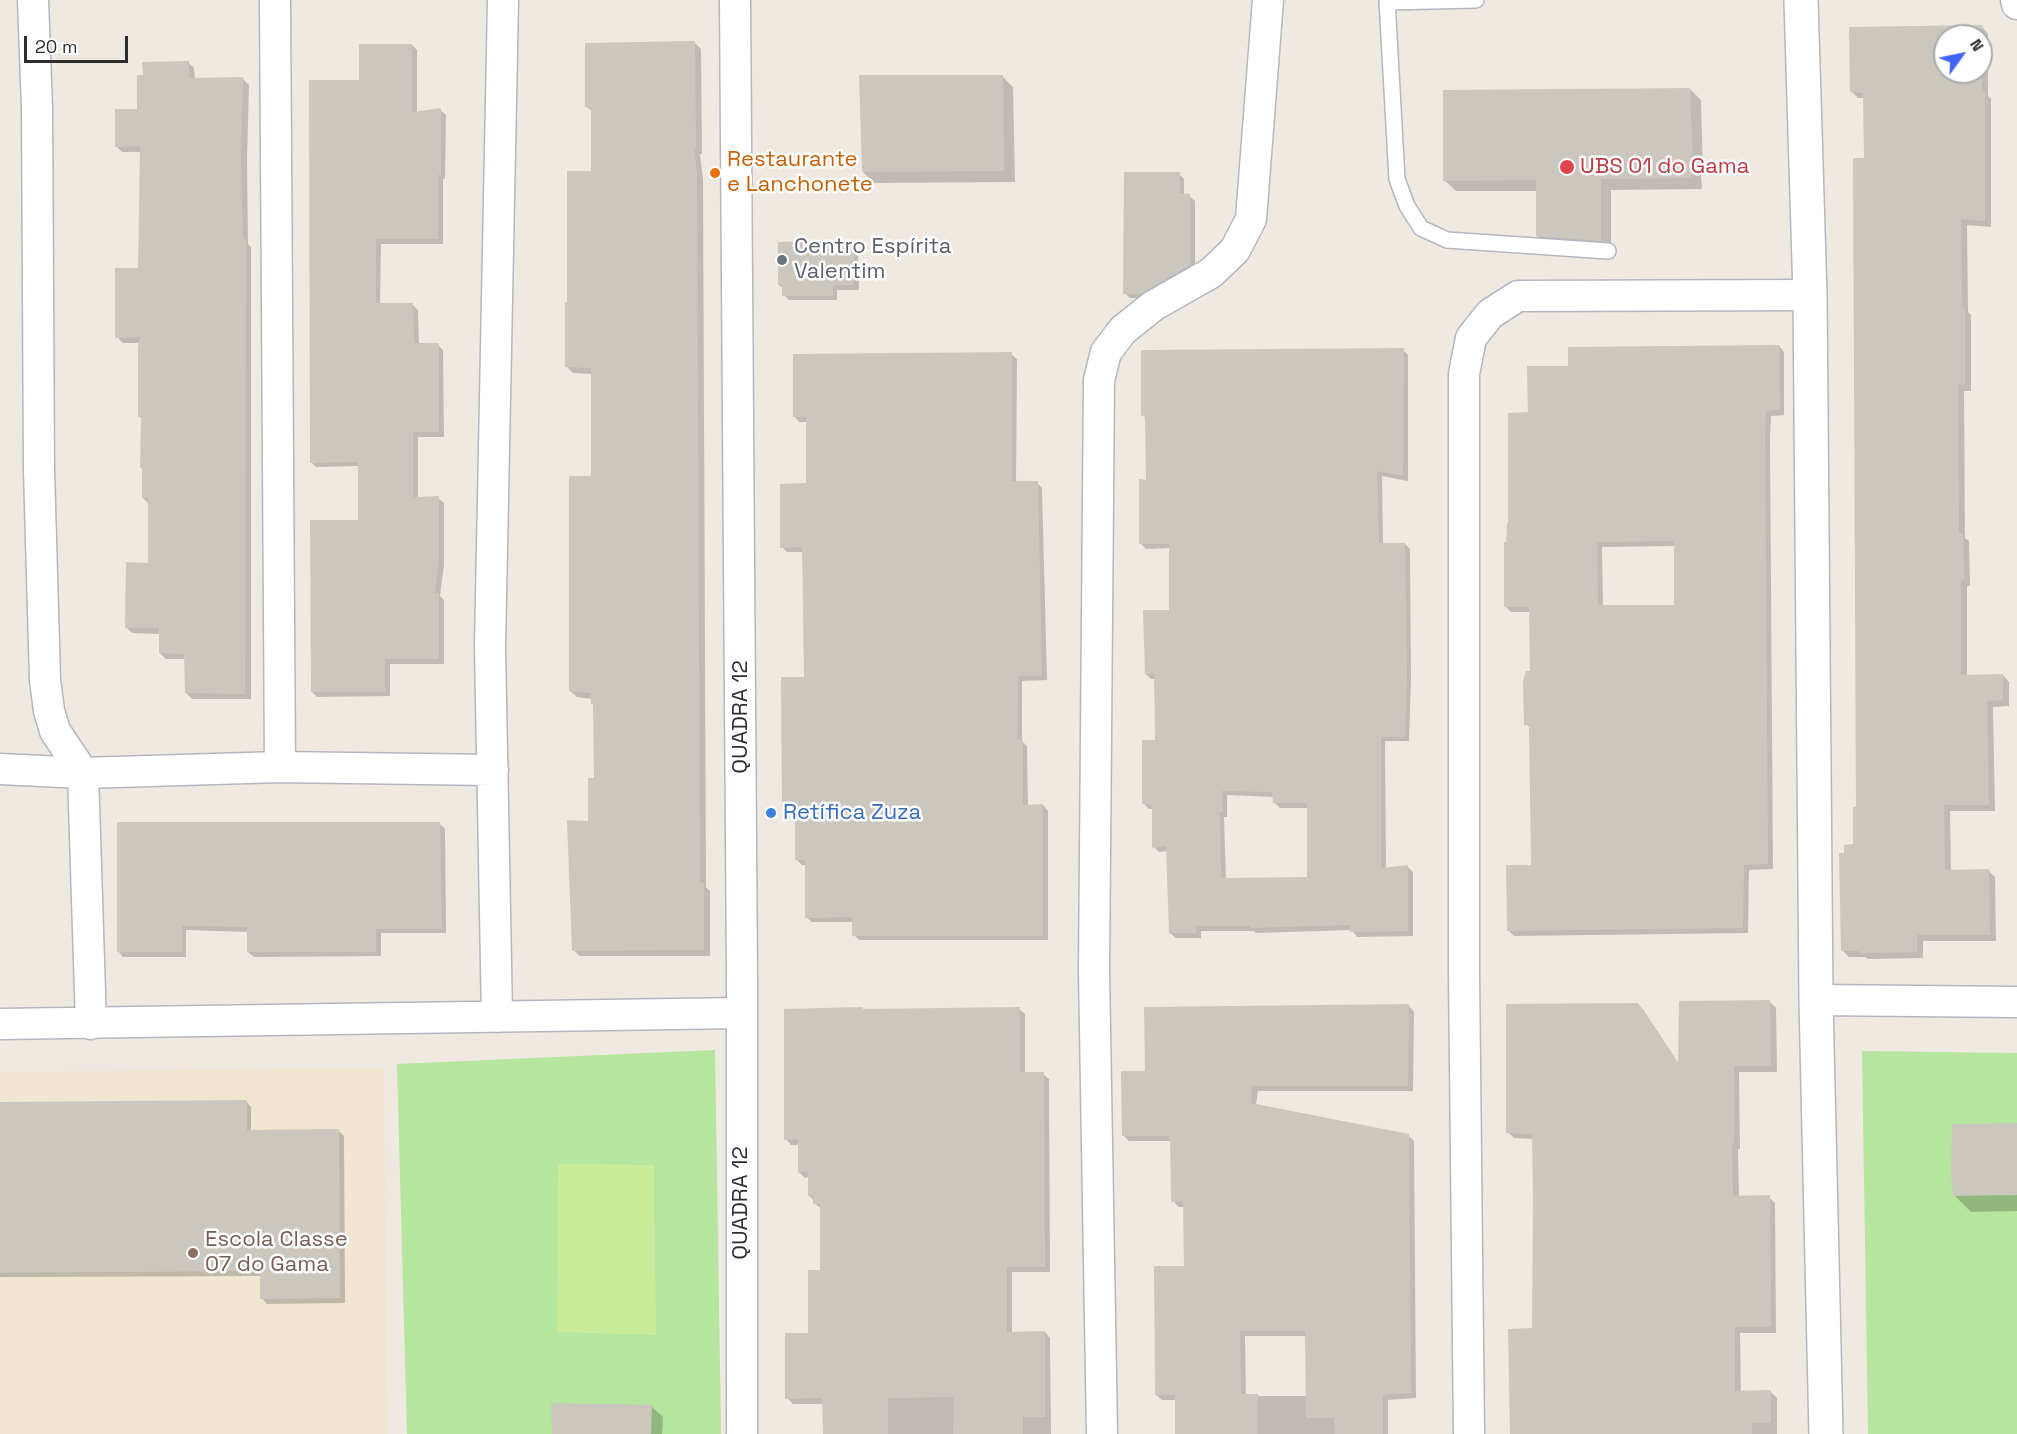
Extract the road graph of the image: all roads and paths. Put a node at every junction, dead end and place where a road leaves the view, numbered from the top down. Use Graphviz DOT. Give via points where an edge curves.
graph roads {
  1 [pos="33,0"];
  2 [pos="275,0"];
  3 [pos="503,0"];
  4 [pos="735,0"];
  5 [pos="1268,0"];
  6 [pos="1476,0"];
  7 [pos="1801,0"];
  8 [pos="1387,1"];
  9 [pos="1608,251"];
  10 [pos="1810,296"];
  11 [pos="280,767"];
  12 [pos="0,769"];
  13 [pos="493,770"];
  14 [pos="83,773"];
  15 [pos="1816,1000"];
  16 [pos="2017,1002"];
  17 [pos="741,1013"];
  18 [pos="497,1017"];
  19 [pos="0,1024"];
  20 [pos="92,1024"];
  21 [pos="742,1434"];
  22 [pos="1102,1434"];
  23 [pos="1469,1434"];
  24 [pos="1826,1434"];
  1 -- 14 [label="street" via="45,680 55,731"];
  2 -- 11 [label="street"];
  3 -- 13 [label="street" via="490,647"];
  4 -- 17 [label="street, QUADRA 12"];
  5 -- 22 [label="street" via="1251,219 1235,250 1211,273 1153,306 1123,330 1106,352 1099,380 1094,971"];
  6 -- 8 [label="lane"];
  7 -- 10 [label="street"];
  8 -- 9 [label="lane" via="1397,179 1421,228 1447,240"];
  10 -- 15 [label="street"];
  10 -- 23 [label="street" via="1518,296 1490,314 1471,338 1464,374"];
  11 -- 13 [label="street"];
  11 -- 14 [label="street"];
  12 -- 14 [label="street"];
  13 -- 18 [label="street"];
  14 -- 20 [label="street"];
  15 -- 16 [label="street"];
  15 -- 24 [label="street"];
  17 -- 18 [label="street"];
  17 -- 21 [label="street, QUADRA 12"];
  18 -- 20 [label="street"];
  19 -- 20 [label="street"];
}
